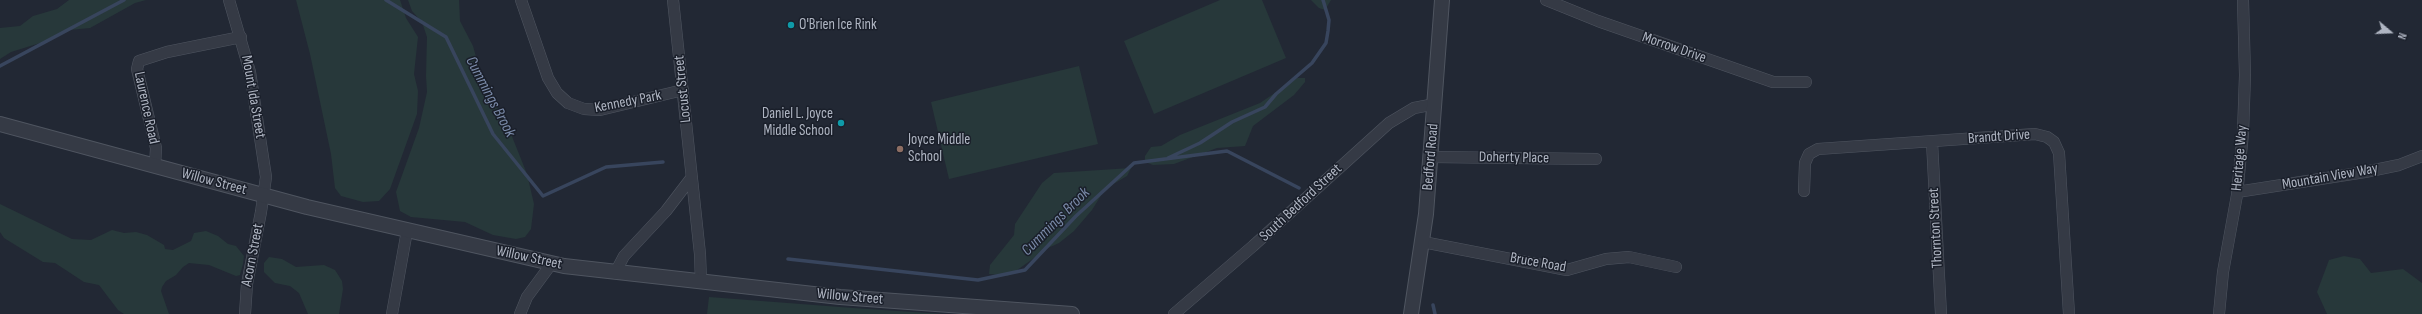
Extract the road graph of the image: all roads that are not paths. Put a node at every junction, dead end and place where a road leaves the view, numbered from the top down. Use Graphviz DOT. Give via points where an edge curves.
graph roads {
  1 [pos="229,0"];
  2 [pos="521,0"];
  3 [pos="673,0"];
  4 [pos="1442,0"];
  5 [pos="1546,0"];
  6 [pos="2243,0"];
  7 [pos="242,37"];
  8 [pos="1806,82"];
  9 [pos="683,90"];
  10 [pos="1435,104"];
  11 [pos="0,124"];
  12 [pos="1932,142"];
  13 [pos="2422,156"];
  14 [pos="1431,157"];
  15 [pos="1596,160"];
  16 [pos="155,166"];
  17 [pos="692,177"];
  18 [pos="1804,191"];
  19 [pos="2237,192"];
  20 [pos="264,195"];
  21 [pos="407,231"];
  22 [pos="1423,242"];
  23 [pos="552,263"];
  24 [pos="1676,267"];
  25 [pos="615,273"];
  26 [pos="701,282"];
  27 [pos="245,314"];
  28 [pos="392,314"];
  29 [pos="520,314"];
  30 [pos="1072,314"];
  31 [pos="1174,314"];
  32 [pos="1412,314"];
  33 [pos="1941,314"];
  34 [pos="2069,314"];
  35 [pos="2219,314"];
  1 -- 7 [label="street, Mount Ida Street"];
  2 -- 9 [label="street, Kennedy Park" via="548,78 557,93 568,103 584,109 600,110"];
  3 -- 9 [label="street, Locust Street"];
  4 -- 10 [label="street, Bedford Road"];
  5 -- 8 [label="street, Morrow Drive" via="1612,26 1773,82"];
  6 -- 19 [label="street, Heritage Way" via="2246,75"];
  7 -- 16 [label="street, Laurence Road" via="167,52 139,61 137,68 156,148"];
  7 -- 20 [label="street, Mount Ida Street" via="266,177"];
  9 -- 17 [label="street, Locust Street"];
  10 -- 14 [label="street, Bedford Road"];
  10 -- 31 [label="street, South Bedford Street" via="1414,108 1389,123 1254,246"];
  11 -- 16 [label="street, Willow Street"];
  12 -- 18 [label="street, Brandt Drive" via="1818,149 1809,154 1805,163"];
  12 -- 33 [label="street, Thornton Street"];
  12 -- 34 [label="street, Brandt Drive" via="2038,134 2054,142 2060,156"];
  13 -- 19 [label="street, Mountain View Way" via="2399,165 2365,172"];
  14 -- 15 [label="street, Doherty Place"];
  14 -- 22 [label="street, Bedford Road"];
  16 -- 20 [label="street, Willow Street"];
  17 -- 25 [label="street" via="666,211 624,256"];
  17 -- 26 [label="street, Locust Street"];
  19 -- 35 [label="street, Heritage Way" via="2223,272"];
  20 -- 21 [label="street, Willow Street"];
  20 -- 27 [label="street, Acorn Street" via="247,284"];
  21 -- 23 [label="street, Willow Street"];
  21 -- 28 [label="street"];
  22 -- 24 [label="street, Bruce Road" via="1567,270 1606,259 1629,256"];
  22 -- 32 [label="street, Bedford Road"];
  23 -- 25 [label="street, Willow Street"];
  23 -- 29 [label="street" via="527,297"];
  25 -- 26 [label="street, Willow Street"];
  26 -- 30 [label="street, Willow Street" via="840,297"];
}
